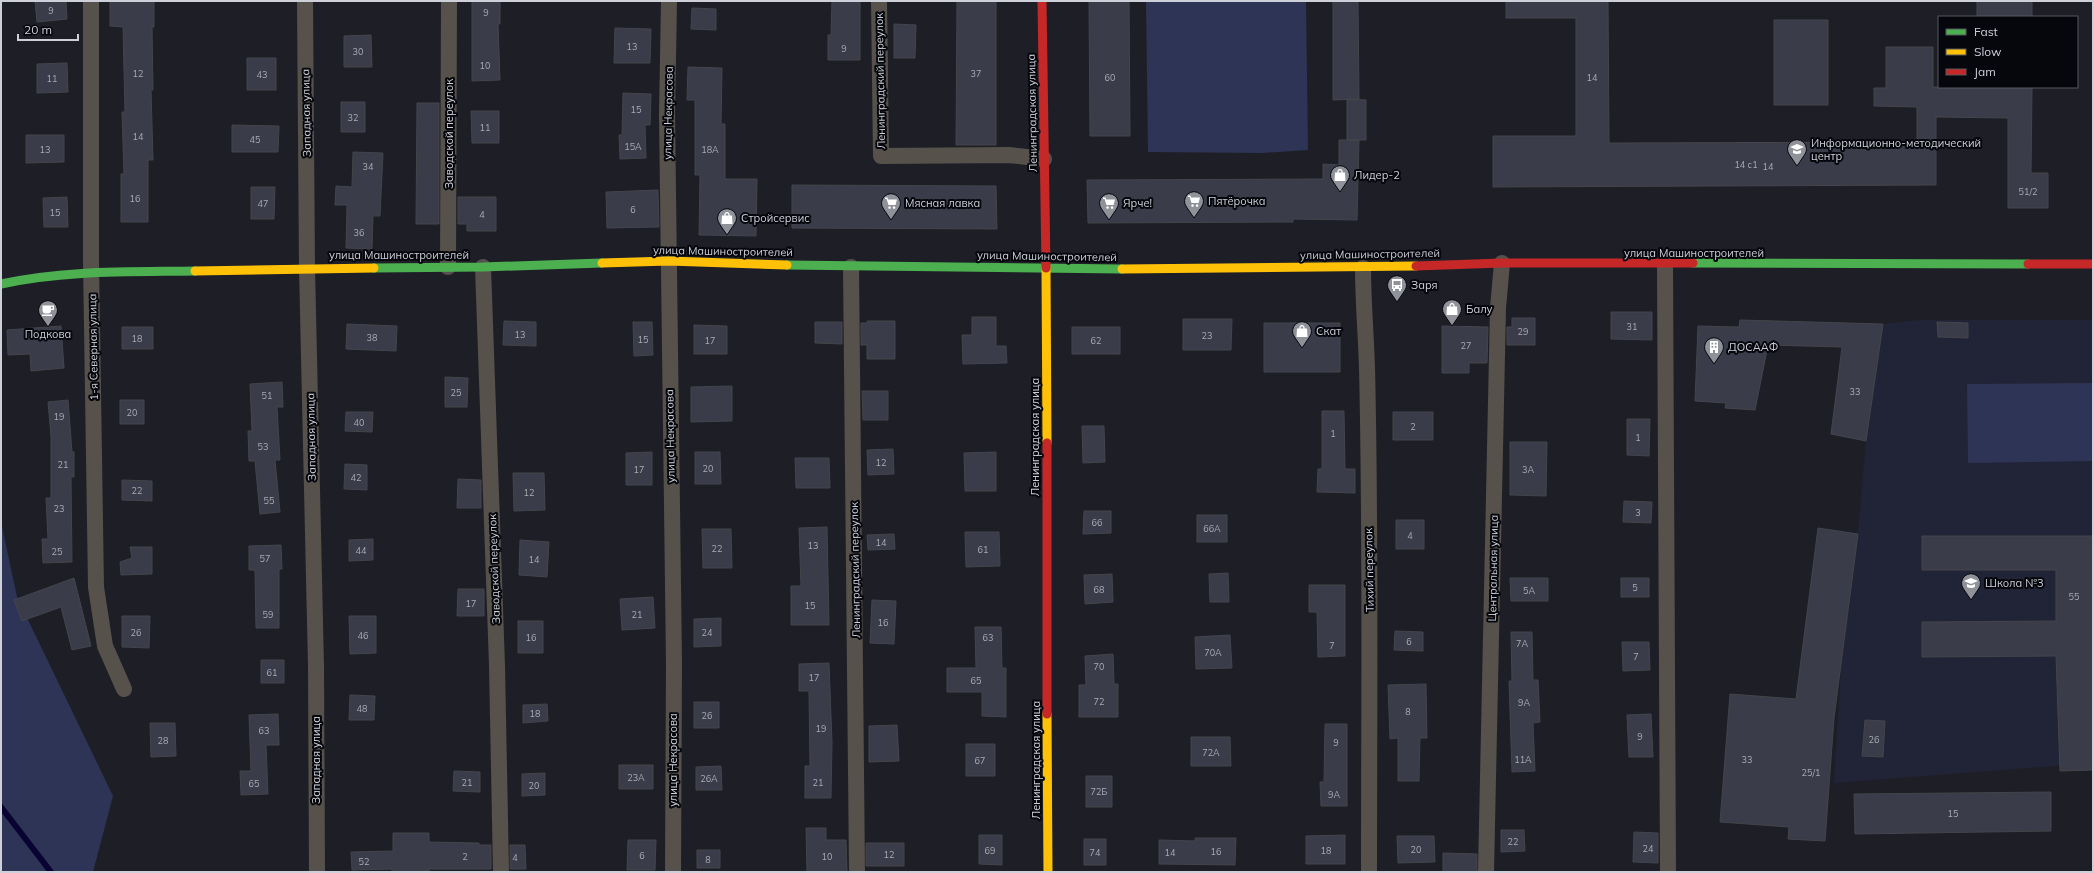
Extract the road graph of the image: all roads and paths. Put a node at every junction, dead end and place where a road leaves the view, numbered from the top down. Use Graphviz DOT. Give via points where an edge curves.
graph roads {
  1 [pos="91,1"];
  2 [pos="305,1"];
  3 [pos="450,1"];
  4 [pos="669,1"];
  5 [pos="879,1"];
  6 [pos="1042,1"];
  7 [pos="1044,159"];
  8 [pos="669,261"];
  9 [pos="1502,263"];
  10 [pos="1665,264"];
  11 [pos="2093,264"];
  12 [pos="448,267"];
  13 [pos="484,267"];
  14 [pos="851,267"];
  15 [pos="1046,267"];
  16 [pos="307,268"];
  17 [pos="1363,268"];
  18 [pos="92,273"];
  19 [pos="1,284"];
  20 [pos="124,689"];
  21 [pos="317,872"];
  22 [pos="501,872"];
  23 [pos="673,872"];
  24 [pos="858,872"];
  25 [pos="1048,872"];
  26 [pos="1369,872"];
  27 [pos="1486,872"];
  28 [pos="1668,872"];
  1 -- 18 [label="street, 1-я Северная улица"];
  2 -- 16 [label="street, Западная улица"];
  3 -- 12 [label="street, Заводской переулок"];
  4 -- 8 [label="street, улица Некрасова"];
  5 -- 7 [label="street, Ленинградский переулок" via="881,156 1010,155"];
  6 -- 7 [label="street, Ленинградская улица"];
  7 -- 15 [label="street, Ленинградская улица"];
  8 -- 13 [label="street, улица Машиностроителей"];
  8 -- 14 [label="street, улица Машиностроителей"];
  8 -- 23 [label="street, улица Некрасова" via="674,663"];
  9 -- 10 [label="street, улица Машиностроителей"];
  9 -- 17 [label="street, улица Машиностроителей"];
  9 -- 27 [label="street, Центральная улица" via="1498,308"];
  10 -- 11 [label="street, улица Машиностроителей"];
  10 -- 28 [label="street"];
  12 -- 13 [label="street, улица Машиностроителей"];
  12 -- 16 [label="street, улица Машиностроителей"];
  13 -- 22 [label="street, Заводской переулок"];
  14 -- 15 [label="street, улица Машиностроителей"];
  14 -- 24 [label="street, Ленинградский переулок"];
  15 -- 17 [label="street, улица Машиностроителей"];
  15 -- 25 [label="street, Ленинградская улица"];
  16 -- 18 [label="street, улица Машиностроителей"];
  16 -- 21 [label="street, Западная улица" via="316,666"];
  17 -- 26 [label="street, Тихий переулок" via="1367,366 1370,623"];
  18 -- 19 [label="street, улица Машиностроителей" via="23,279"];
  18 -- 20 [label="street, 1-я Северная улица" via="96,587 105,646"];
}
